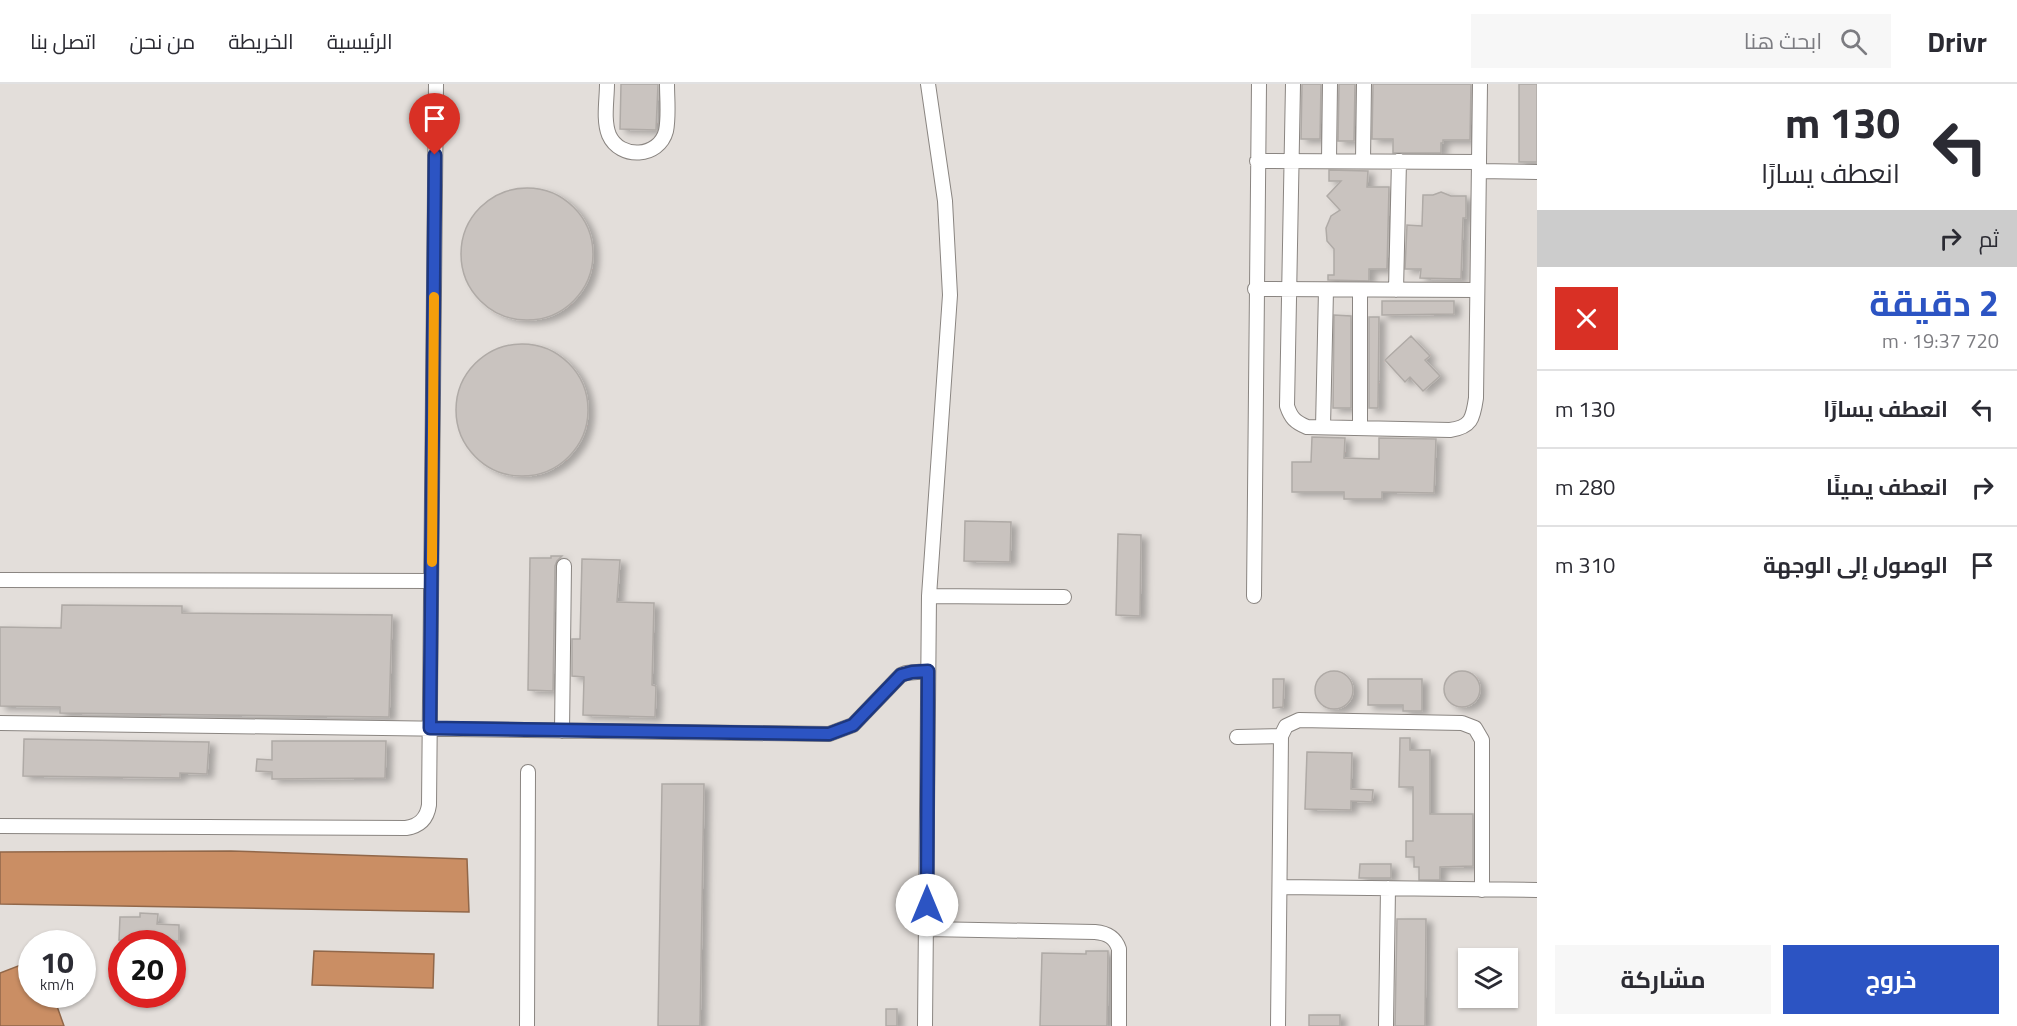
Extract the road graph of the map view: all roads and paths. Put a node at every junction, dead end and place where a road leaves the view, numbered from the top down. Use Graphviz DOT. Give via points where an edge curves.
graph roads {
  1 [pos="436,84"];
  2 [pos="607,84"];
  3 [pos="667,84"];
  4 [pos="928,84"];
  5 [pos="1259,84"];
  6 [pos="1293,84"];
  7 [pos="1330,84"];
  8 [pos="1364,84"];
  9 [pos="1480,84"];
  10 [pos="1257,160"];
  11 [pos="1292,160"];
  12 [pos="1329,160"];
  13 [pos="1364,161"];
  14 [pos="1399,161"];
  15 [pos="1479,167"];
  16 [pos="1537,172"];
  17 [pos="1255,289"];
  18 [pos="1290,290"];
  19 [pos="1326,290"];
  20 [pos="1360,290"];
  21 [pos="1396,290"];
  22 [pos="1477,290"];
  23 [pos="1323,427"];
  24 [pos="1360,428"];
  25 [pos="564,566"];
  26 [pos="0,580"];
  27 [pos="431,581"];
  28 [pos="929,596"];
  29 [pos="1254,596"];
  30 [pos="1064,597"];
  31 [pos="928,671"];
  32 [pos="0,723"];
  33 [pos="430,728"];
  34 [pos="562,731"];
  35 [pos="1281,736"];
  36 [pos="1237,737"];
  37 [pos="528,772"];
  38 [pos="0,826"];
  39 [pos="1280,887"];
  40 [pos="1388,888"];
  41 [pos="1482,890"];
  42 [pos="1537,890"];
  43 [pos="927,928"];
  44 [pos="527,1026"];
  45 [pos="925,1026"];
  46 [pos="1119,1026"];
  47 [pos="1278,1026"];
  48 [pos="1386,1026"];
  1 -- 27 [label="street"];
  2 -- 3 [label="street" via="608,133 619,148 638,153 656,146 666,130"];
  4 -- 28 [label="street" via="945,201 950,295"];
  5 -- 10 [label="street"];
  6 -- 11 [label="street"];
  7 -- 12 [label="street"];
  8 -- 13 [label="street"];
  9 -- 15 [label="street"];
  10 -- 11 [label="street"];
  10 -- 17 [label="street"];
  11 -- 12 [label="street"];
  11 -- 18 [label="street"];
  12 -- 13 [label="street"];
  13 -- 14 [label="street"];
  14 -- 15 [label="street"];
  14 -- 21 [label="street"];
  15 -- 16 [label="street"];
  15 -- 22 [label="street"];
  17 -- 18 [label="street"];
  17 -- 29 [label="street"];
  18 -- 19 [label="street"];
  18 -- 23 [label="street" via="1287,406 1297,423"];
  19 -- 20 [label="street"];
  19 -- 23 [label="street"];
  20 -- 21 [label="street"];
  20 -- 24 [label="street"];
  21 -- 22 [label="street"];
  22 -- 24 [label="street" via="1476,399 1471,422 1450,430"];
  23 -- 24 [label="street"];
  25 -- 34 [label="street"];
  26 -- 27 [label="street"];
  27 -- 33 [label="street"];
  28 -- 30 [label="street"];
  28 -- 31 [label="street"];
  31 -- 34 [label="street" via="901,675 853,725 829,734"];
  31 -- 43 [label="street"];
  32 -- 33 [label="street"];
  33 -- 34 [label="street"];
  33 -- 38 [label="street" via="429,811 412,827"];
  35 -- 36 [label="street"];
  35 -- 39 [label="street"];
  35 -- 41 [label="street" via="1286,726 1299,720 1462,723 1475,728 1482,740"];
  37 -- 44 [label="street"];
  39 -- 40 [label="street"];
  39 -- 47 [label="street"];
  40 -- 41 [label="street"];
  40 -- 48 [label="street"];
  41 -- 42 [label="street"];
  43 -- 45 [label="street"];
  43 -- 46 [label="street" via="1106,933 1119,949"];
}
